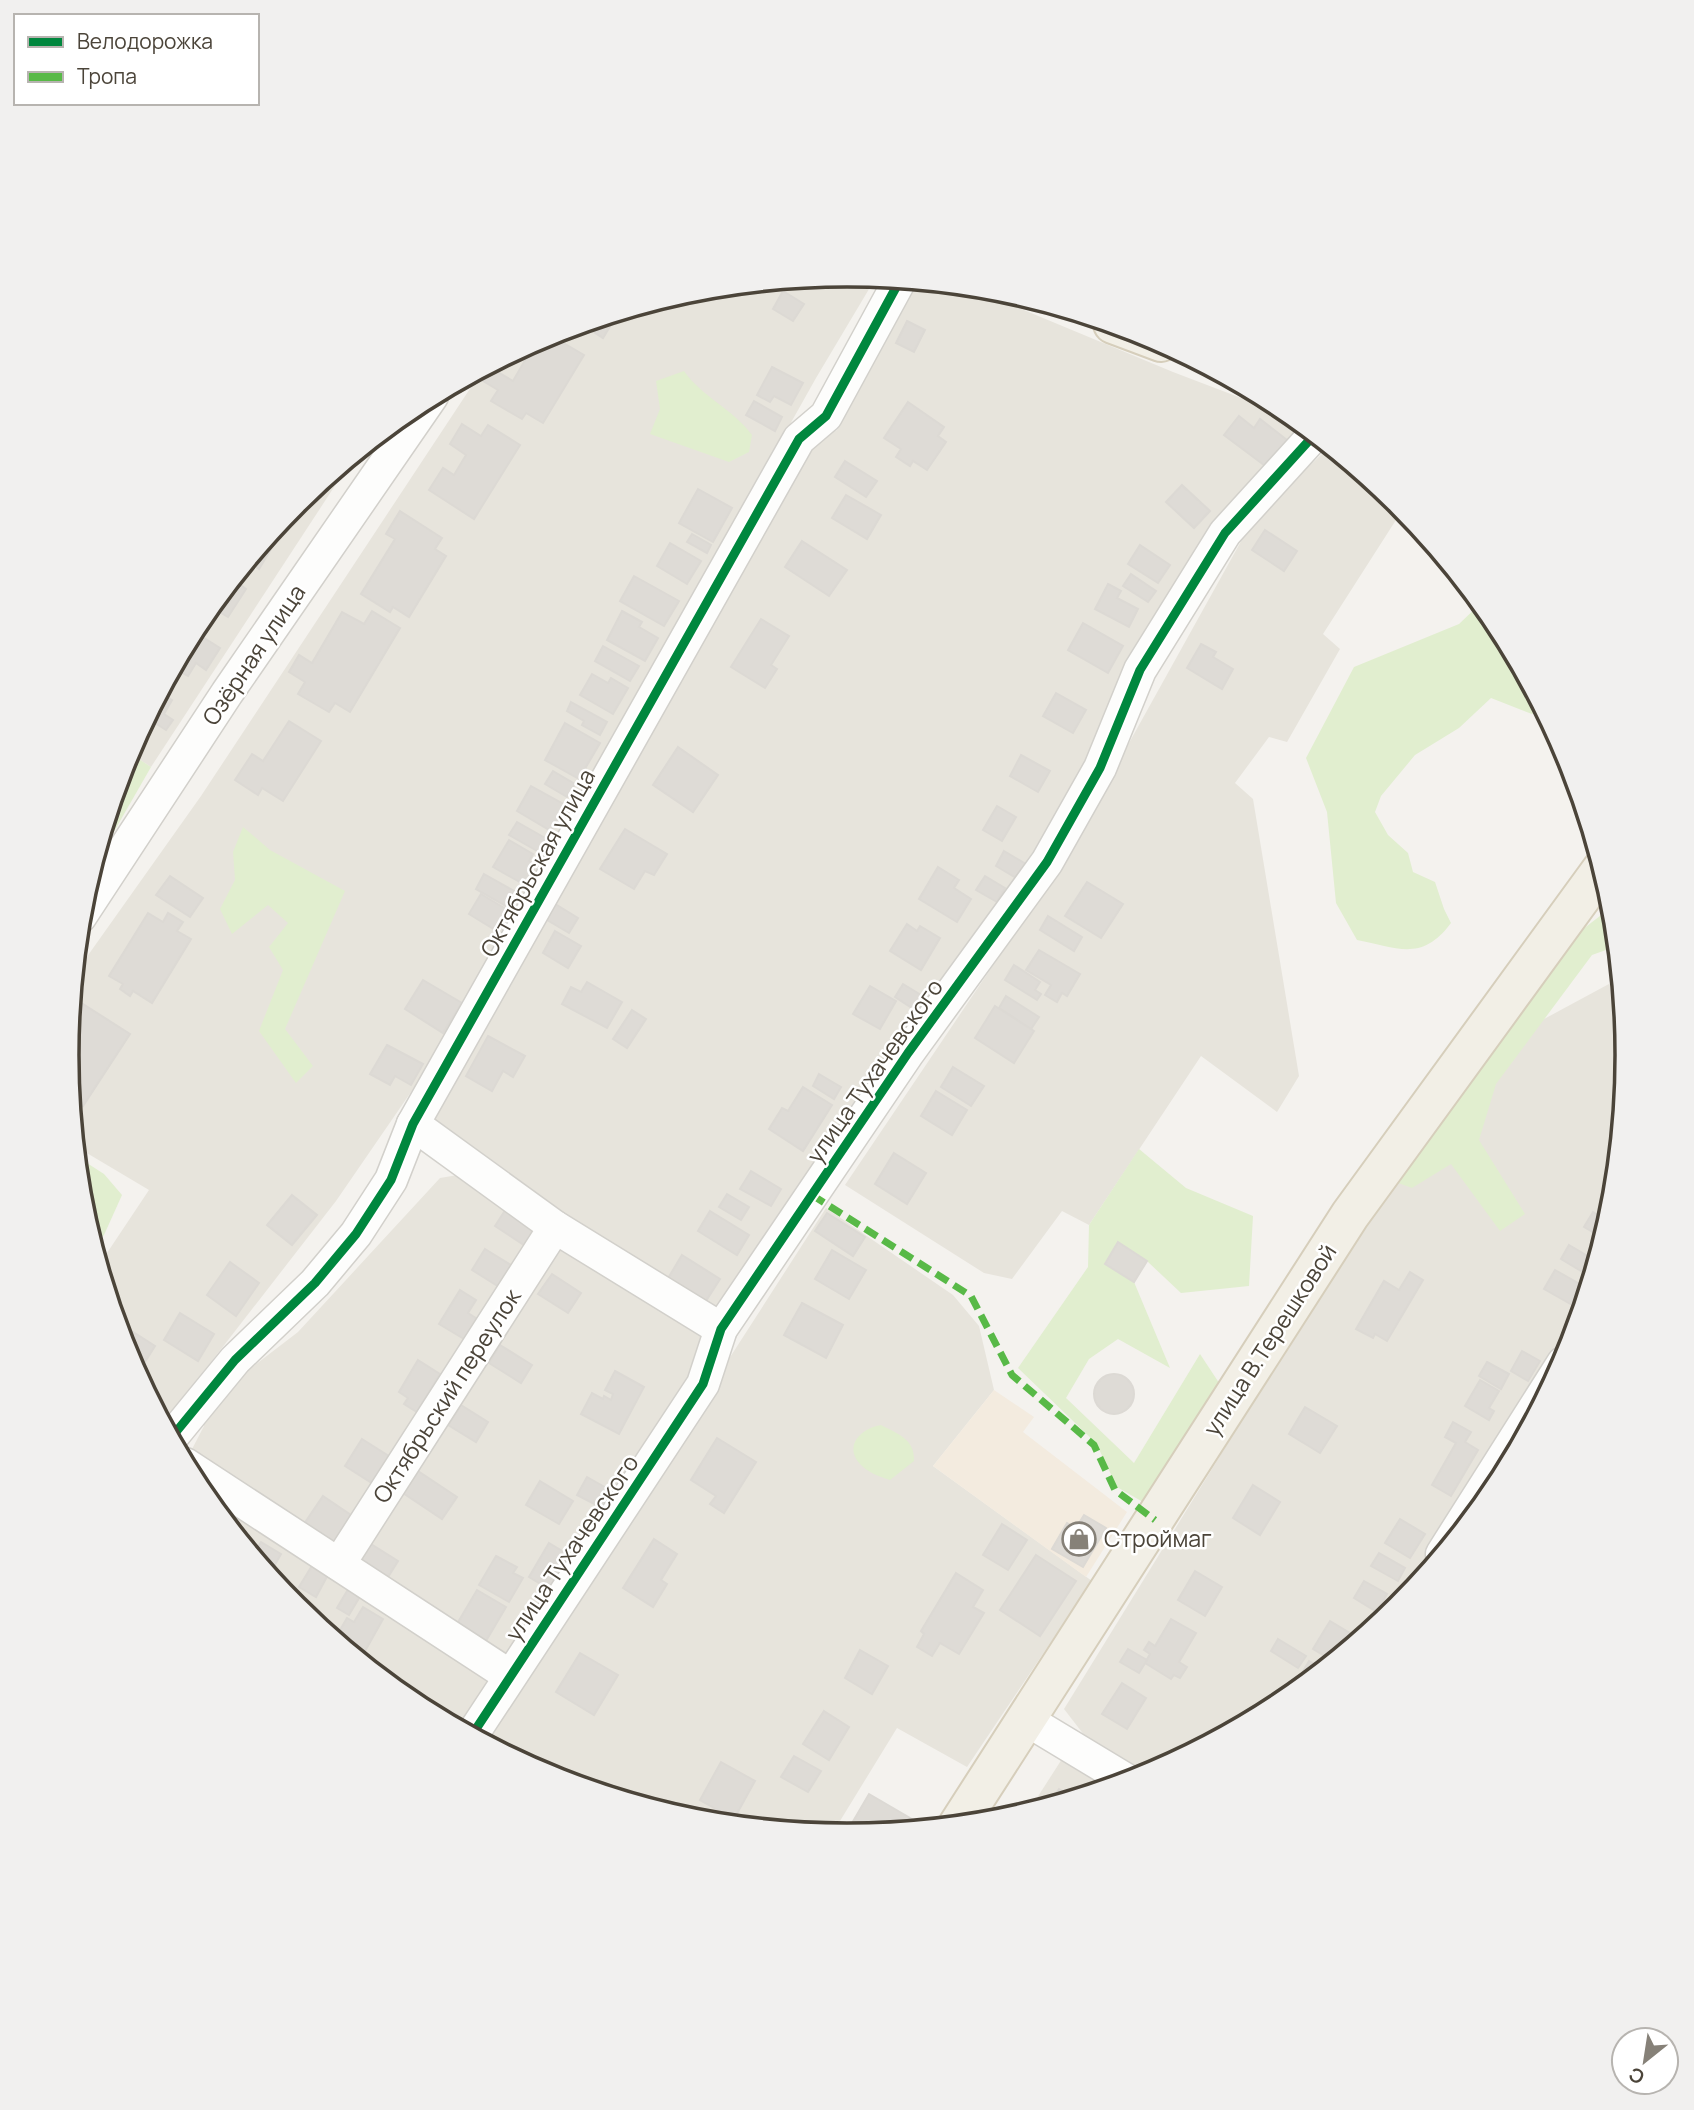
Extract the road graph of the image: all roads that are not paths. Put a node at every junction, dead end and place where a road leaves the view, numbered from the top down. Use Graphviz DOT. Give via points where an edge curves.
graph roads {
  1 [pos="896,288"];
  2 [pos="416,419"];
  3 [pos="1308,441"];
  4 [pos="104,862"];
  5 [pos="1594,880"];
  6 [pos="413,1124"];
  7 [pos="555,1227"];
  8 [pos="721,1329"];
  9 [pos="177,1430"];
  10 [pos="205,1477"];
  11 [pos="339,1564"];
  12 [pos="510,1676"];
  13 [pos="1027,1720"];
  14 [pos="477,1728"];
  15 [pos="1116,1774"];
  16 [pos="965,1814"];
  1 -- 6 [label="street, Октябрьская улица" via="826,416 799,439"];
  2 -- 4 [label="street, Озёрная улица"];
  3 -- 8 [label="street, улица Тухачевского" via="1225,533 1140,670 1100,768 1047,862 908,1053"];
  5 -- 13 [label="main road, улица В.Терешковой" via="1350,1215"];
  6 -- 7 [label="street"];
  6 -- 9 [label="street, Октябрьская улица" via="391,1180 356,1234 315,1283 235,1360"];
  7 -- 8 [label="street"];
  7 -- 11 [label="street, Октябрьский переулок"];
  8 -- 12 [label="street, улица Тухачевского" via="703,1384"];
  10 -- 11 [label="street"];
  11 -- 12 [label="street"];
  12 -- 14 [label="street, улица Тухачевского"];
  13 -- 15 [label="street"];
  13 -- 16 [label="main road, улица В.Терешковой"];
}
